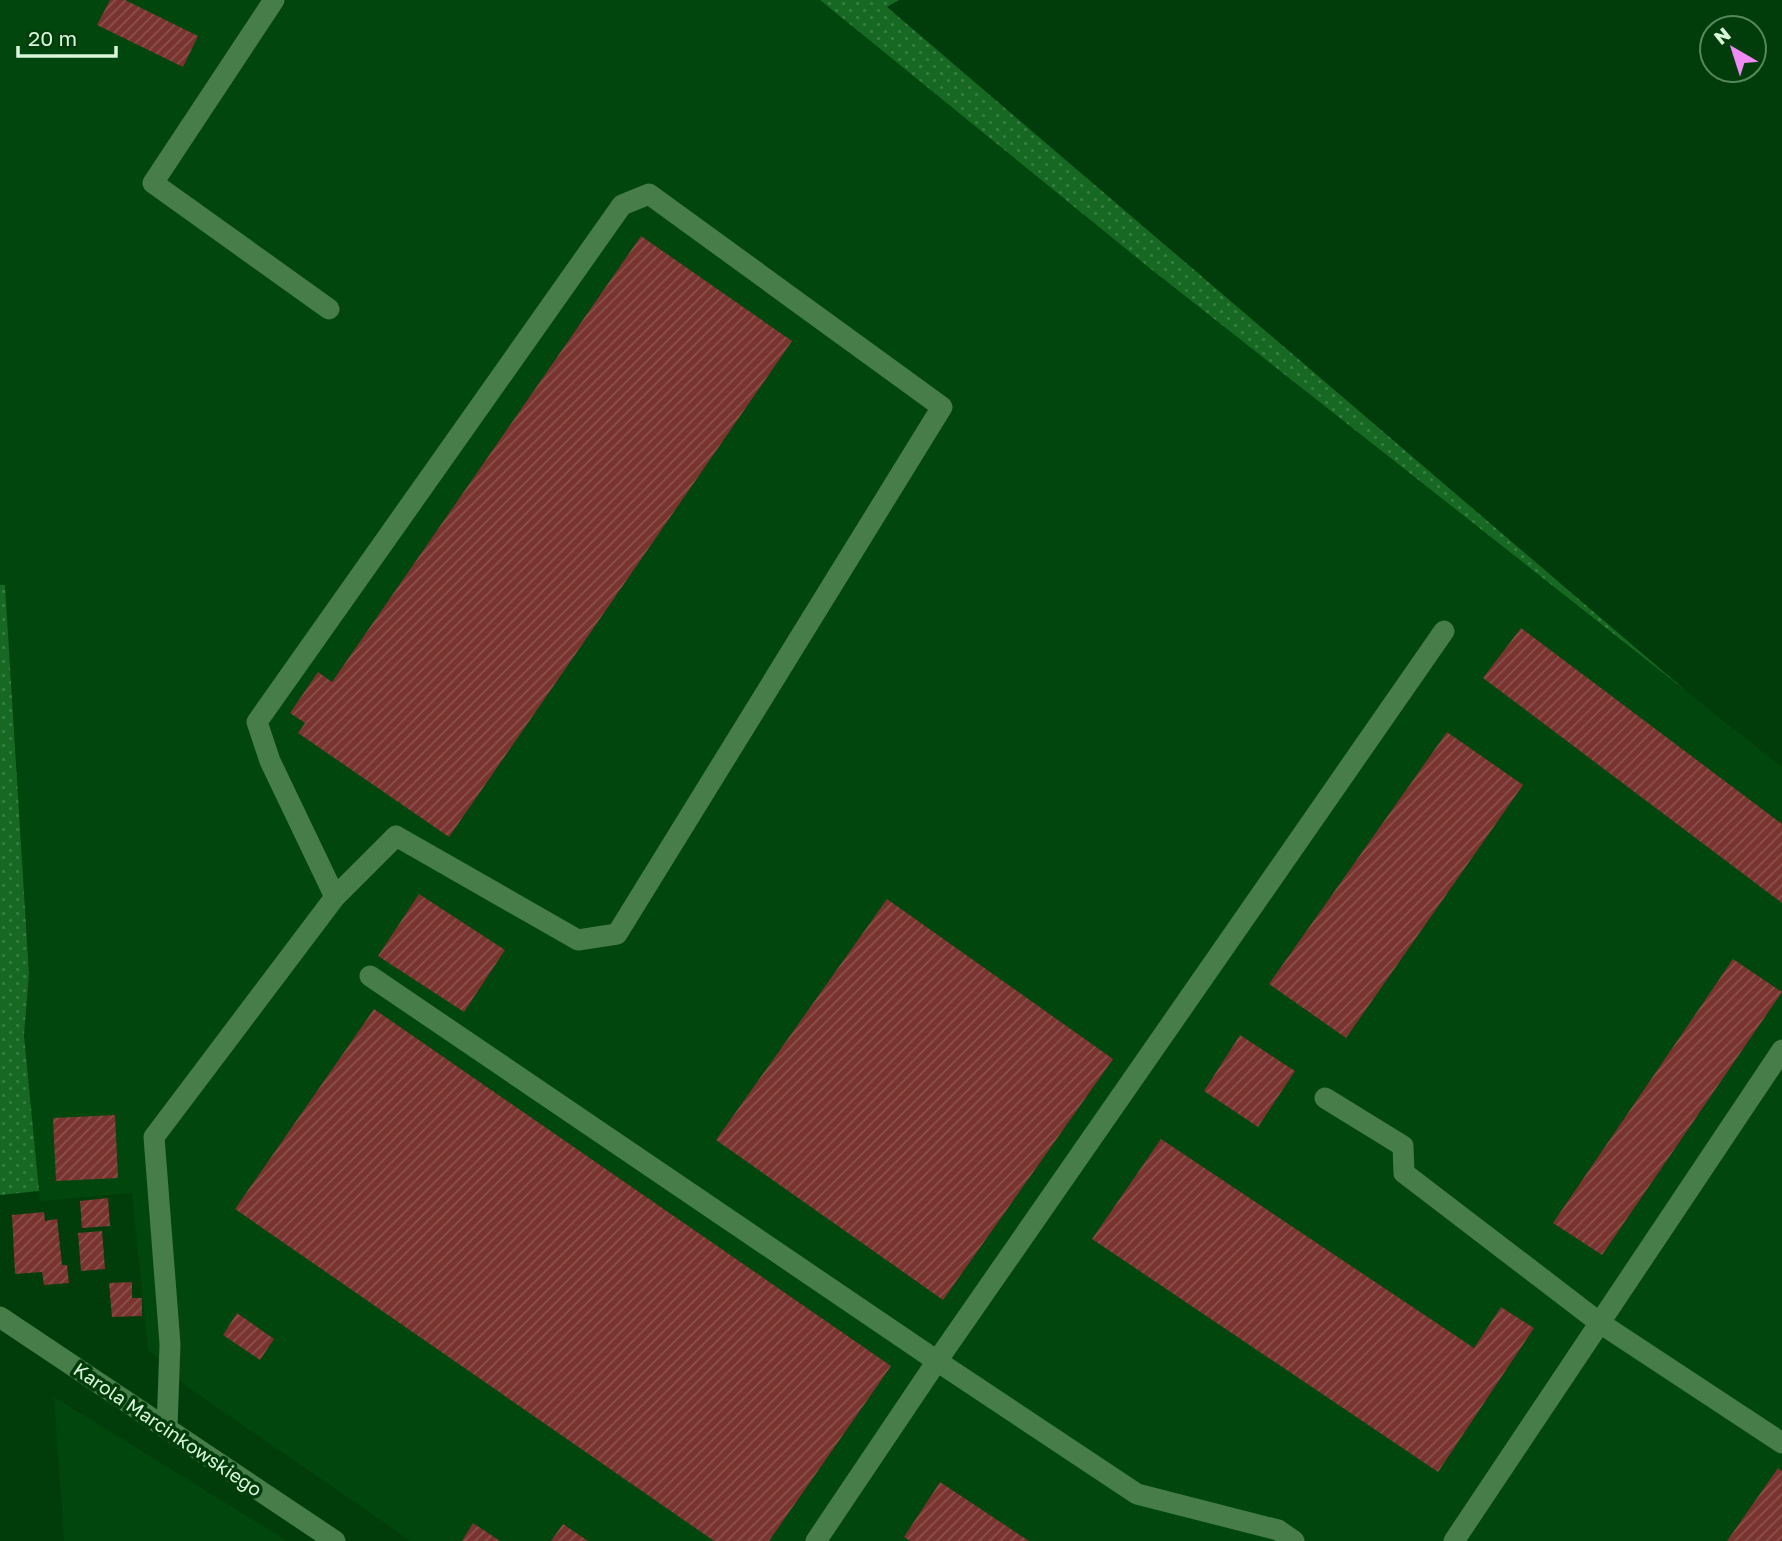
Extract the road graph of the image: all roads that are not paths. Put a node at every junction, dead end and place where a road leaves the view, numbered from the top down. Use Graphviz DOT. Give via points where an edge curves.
graph roads {
  1 [pos="274,0"];
  2 [pos="329,309"];
  3 [pos="1444,631"];
  4 [pos="335,897"];
  5 [pos="370,976"];
  6 [pos="1782,1050"];
  7 [pos="1325,1098"];
  8 [pos="0,1317"];
  9 [pos="1600,1323"];
  10 [pos="937,1362"];
  11 [pos="167,1428"];
  12 [pos="1782,1443"];
  13 [pos="335,1541"];
  14 [pos="817,1541"];
  15 [pos="1294,1541"];
  16 [pos="1454,1541"];
  1 -- 2 [label="street" via="153,183"];
  3 -- 10 [label="street"];
  4 -- 4 [label="street" via="396,836 578,940 617,934 943,407 649,194 622,205 257,722 270,761"];
  4 -- 11 [label="street" via="154,1137 170,1344"];
  5 -- 10 [label="street"];
  6 -- 9 [label="street"];
  7 -- 9 [label="street" via="1402,1146 1404,1173"];
  8 -- 11 [label="street, Karola Marcinkowskiego"];
  9 -- 12 [label="street"];
  9 -- 16 [label="street"];
  10 -- 14 [label="street"];
  10 -- 15 [label="street" via="1137,1494 1278,1530"];
  11 -- 13 [label="street, Karola Marcinkowskiego"];
}
